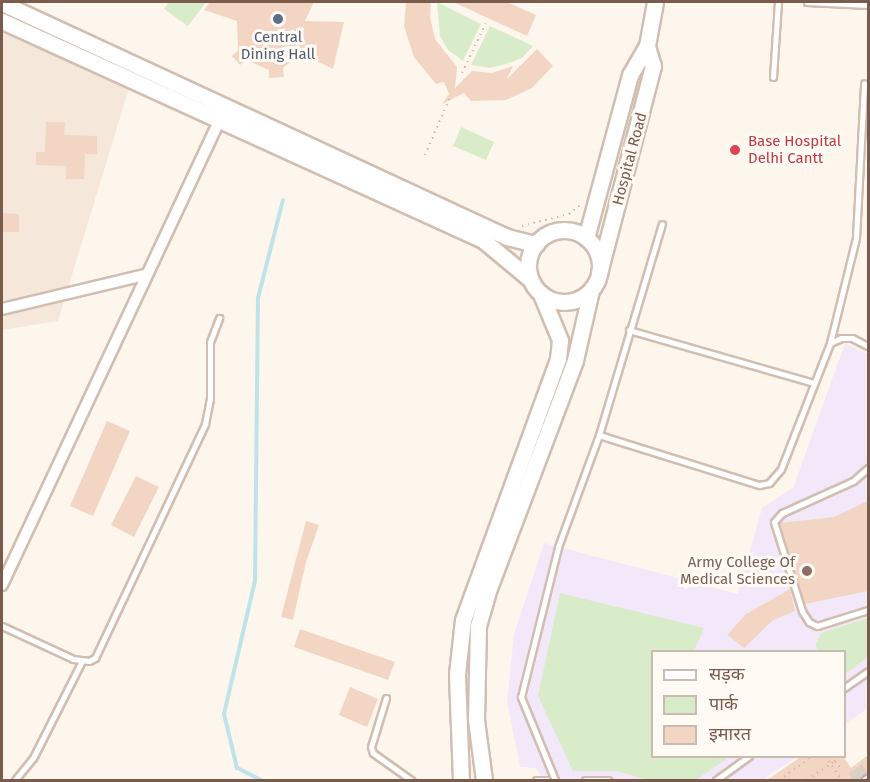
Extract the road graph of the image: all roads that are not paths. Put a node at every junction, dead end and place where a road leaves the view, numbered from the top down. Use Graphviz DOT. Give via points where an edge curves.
graph roads {
  1 [pos="655,2"];
  2 [pos="778,2"];
  3 [pos="807,2"];
  4 [pos="2,3"];
  5 [pos="868,5"];
  6 [pos="2,21"];
  7 [pos="647,46"];
  8 [pos="773,77"];
  9 [pos="864,83"];
  10 [pos="223,114"];
  11 [pos="662,224"];
  12 [pos="586,238"];
  13 [pos="536,244"];
  14 [pos="599,273"];
  15 [pos="145,275"];
  16 [pos="530,279"];
  17 [pos="591,290"];
  18 [pos="541,294"];
  19 [pos="2,309"];
  20 [pos="219,318"];
  21 [pos="629,330"];
  22 [pos="830,343"];
  23 [pos="868,346"];
  24 [pos="814,383"];
  25 [pos="599,435"];
  26 [pos="868,468"];
  27 [pos="2,585"];
  28 [pos="868,610"];
  29 [pos="2,626"];
  30 [pos="82,661"];
  31 [pos="868,671"];
  32 [pos="846,687"];
  33 [pos="386,698"];
  34 [pos="746,758"];
  35 [pos="15,780"];
  36 [pos="411,780"];
  37 [pos="461,780"];
  38 [pos="484,780"];
  39 [pos="536,780"];
  40 [pos="547,780"];
  41 [pos="555,780"];
  42 [pos="585,780"];
  43 [pos="608,780"];
  44 [pos="716,780"];
  1 -- 7 [label="street, Hospital Road"];
  2 -- 8 [label="lane"];
  3 -- 5 [label="lane"];
  4 -- 10 [label="street"];
  6 -- 10 [label="street"];
  7 -- 12 [label="street, Hospital Road" via="630,75"];
  7 -- 14 [label="street, Hospital Road" via="653,66"];
  9 -- 22 [label="lane" via="856,238"];
  10 -- 13 [label="street" via="507,237"];
  10 -- 15 [label="street"];
  10 -- 16 [label="street" via="483,240"];
  11 -- 21 [label="lane"];
  12 -- 13 [label="street" via="558,231"];
  12 -- 14 [label="street" via="598,254"];
  13 -- 16 [label="street" via="529,261"];
  14 -- 17 [label="street"];
  15 -- 19 [label="street"];
  15 -- 27 [label="street"];
  16 -- 18 [label="street"];
  17 -- 18 [label="street" via="567,302"];
  17 -- 38 [label="street" via="575,360 478,627 476,720"];
  18 -- 37 [label="street" via="560,340 558,359 463,620 457,674"];
  20 -- 30 [label="lane" via="210,342 210,399 205,424 100,649 94,658"];
  21 -- 24 [label="lane"];
  21 -- 25 [label="lane"];
  22 -- 23 [label="lane" via="852,338"];
  22 -- 24 [label="lane"];
  24 -- 25 [label="lane" via="776,478 759,485"];
  25 -- 41 [label="lane" via="558,547 521,697"];
  26 -- 28 [label="lane" via="853,481 782,513 774,522 809,622 817,626"];
  29 -- 30 [label="lane"];
  30 -- 35 [label="lane" via="33,758"];
  31 -- 32 [label="lane"];
  33 -- 36 [label="lane" via="371,747"];
  34 -- 44 [label="lane"];
  39 -- 40 [label="lane"];
  42 -- 43 [label="lane"];
}
